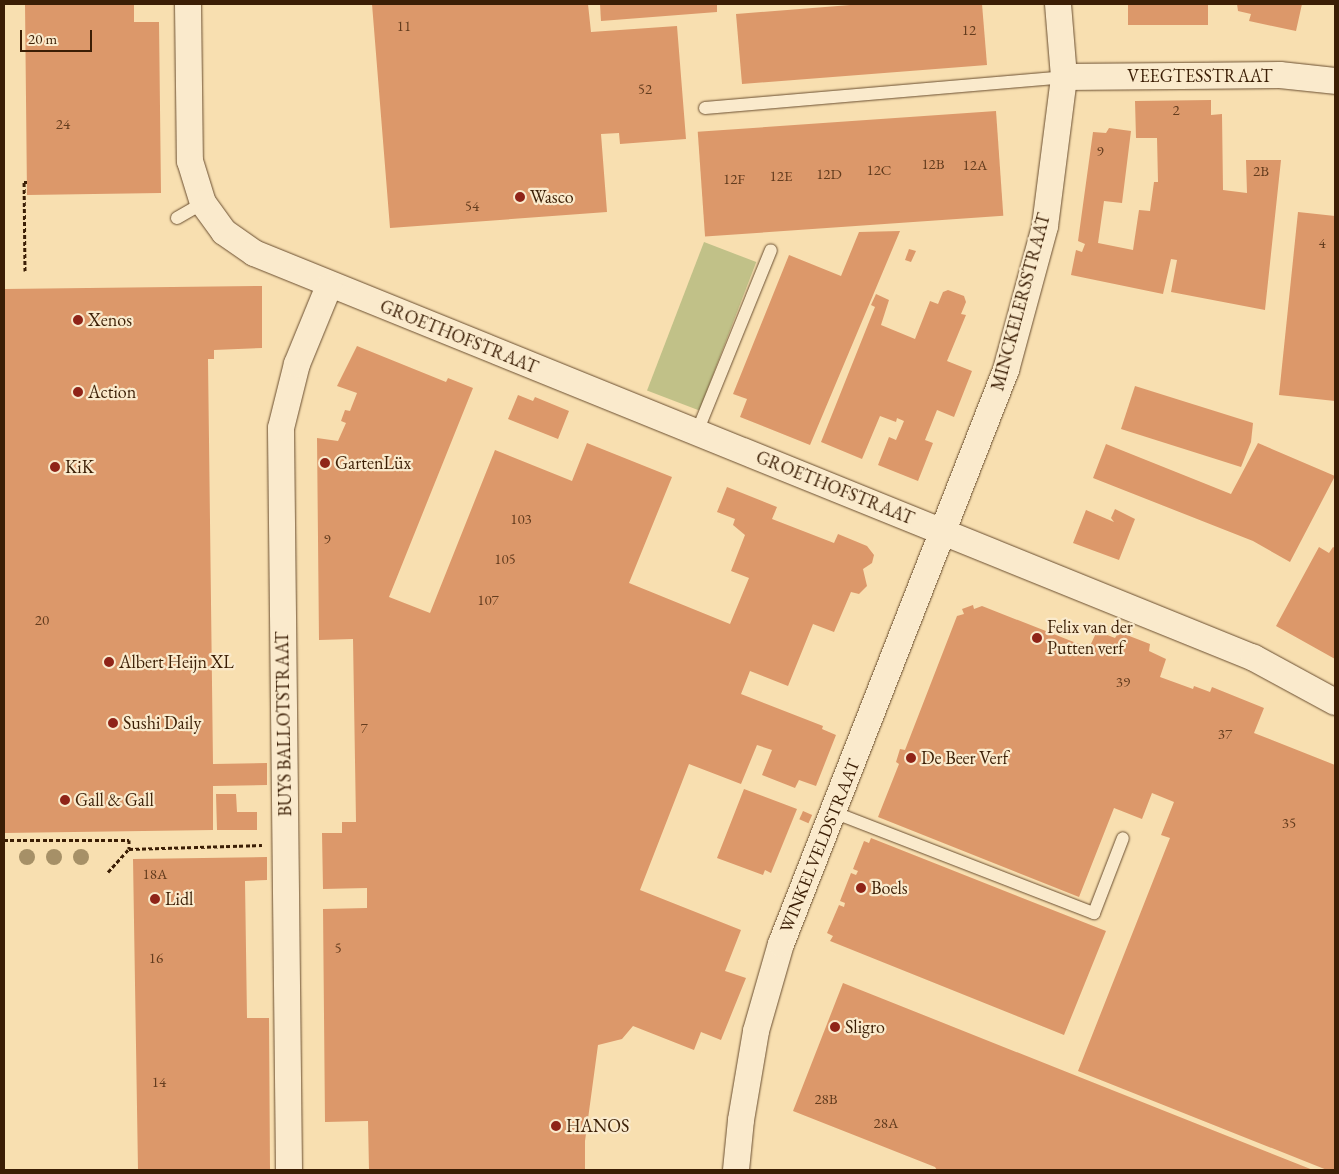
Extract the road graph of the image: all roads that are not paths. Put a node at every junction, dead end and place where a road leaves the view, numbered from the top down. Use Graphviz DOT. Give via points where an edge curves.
graph roads {
  1 [pos="188,4"];
  2 [pos="1058,4"];
  3 [pos="1064,77"];
  4 [pos="1335,81"];
  5 [pos="704,108"];
  6 [pos="203,203"];
  7 [pos="177,218"];
  8 [pos="771,250"];
  9 [pos="329,286"];
  10 [pos="697,432"];
  11 [pos="944,532"];
  12 [pos="1335,702"];
  13 [pos="834,812"];
  14 [pos="1123,838"];
  15 [pos="289,1170"];
  16 [pos="736,1170"];
  1 -- 6 [label="street, GROETHOFSTRAAT" via="190,161"];
  2 -- 3 [label="street, MINCKELERSSTRAAT"];
  3 -- 4 [label="street, VEEGTESSTRAAT" via="1280,75"];
  3 -- 5 [label="lane"];
  3 -- 11 [label="street, MINCKELERSSTRAAT" via="1045,226 1006,370"];
  6 -- 7 [label="lane"];
  6 -- 9 [label="street, GROETHOFSTRAAT" via="224,232 254,253"];
  8 -- 10 [label="lane"];
  9 -- 10 [label="street, GROETHOFSTRAAT"];
  9 -- 15 [label="street, BUYS BALLOTSTRAAT" via="297,364 281,428"];
  10 -- 11 [label="street, GROETHOFSTRAAT"];
  11 -- 12 [label="street, GROETHOFSTRAAT" via="1254,658"];
  11 -- 13 [label="street, WINKELVELDSTRAAT"];
  13 -- 14 [label="lane" via="1094,913"];
  13 -- 16 [label="street, WINKELVELDSTRAAT" via="781,944 756,1031"];
}
